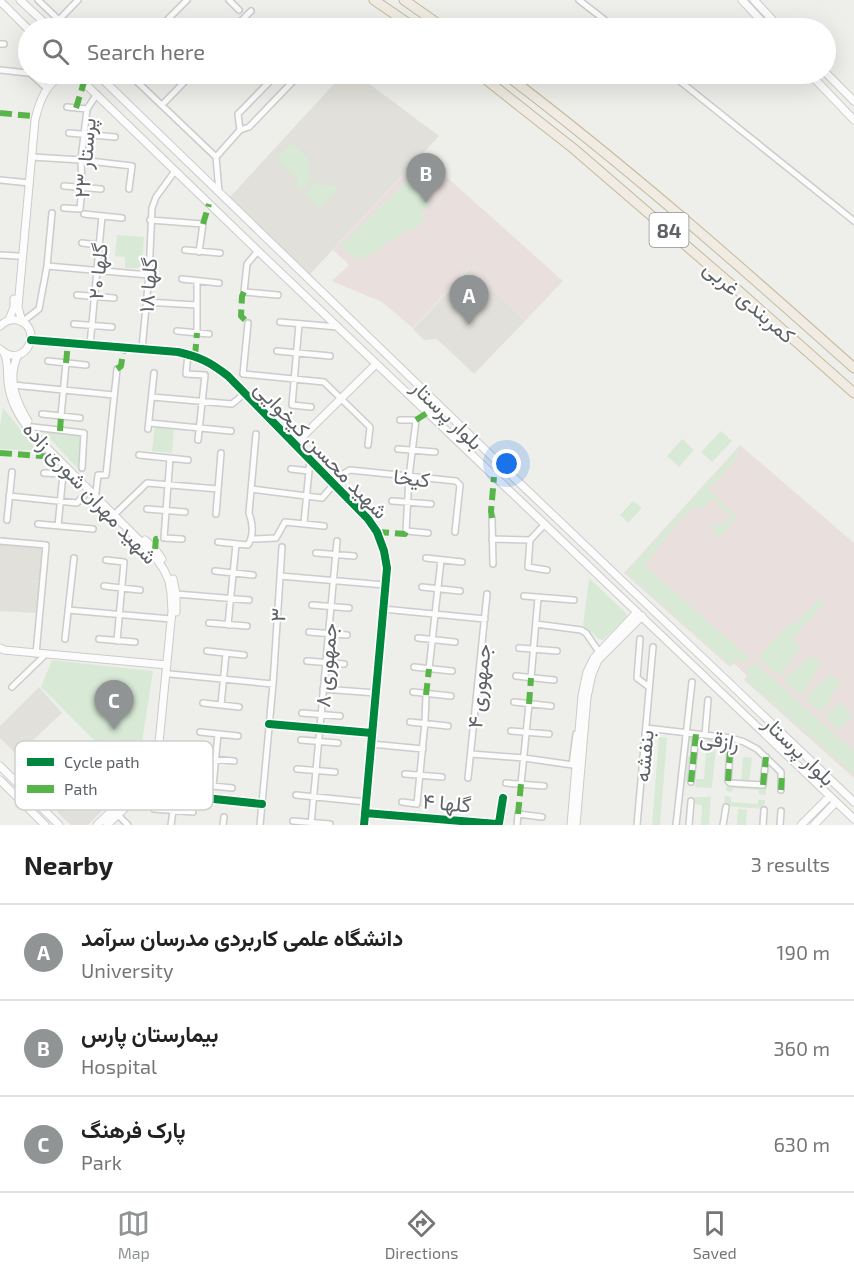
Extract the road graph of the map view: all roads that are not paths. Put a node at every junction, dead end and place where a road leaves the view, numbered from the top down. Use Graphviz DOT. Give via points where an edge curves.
graph roads {
  1 [pos="20,0"];
  2 [pos="38,0"];
  3 [pos="78,0"];
  4 [pos="187,0"];
  5 [pos="229,0"];
  6 [pos="374,0"];
  7 [pos="404,0"];
  8 [pos="579,0"];
  9 [pos="742,0"];
  10 [pos="754,0"];
  11 [pos="0,1"];
  12 [pos="239,10"];
  13 [pos="251,10"];
  14 [pos="40,18"];
  15 [pos="56,18"];
  16 [pos="62,18"];
  17 [pos="169,18"];
  18 [pos="243,18"];
  19 [pos="400,18"];
  20 [pos="430,18"];
  21 [pos="602,18"];
  22 [pos="759,18"];
  23 [pos="771,18"];
  24 [pos="18,19"];
  25 [pos="0,70"];
  26 [pos="18,72"];
  27 [pos="52,84"];
  28 [pos="86,84"];
  29 [pos="107,84"];
  30 [pos="140,84"];
  31 [pos="182,84"];
  32 [pos="267,84"];
  33 [pos="290,84"];
  34 [pos="492,84"];
  35 [pos="518,84"];
  36 [pos="683,84"];
  37 [pos="820,84"];
  38 [pos="836,84"];
  39 [pos="44,86"];
  40 [pos="97,94"];
  41 [pos="854,101"];
  42 [pos="162,105"];
  43 [pos="68,107"];
  44 [pos="87,109"];
  45 [pos="854,120"];
  46 [pos="240,130"];
  47 [pos="69,133"];
  48 [pos="83,135"];
  49 [pos="115,137"];
  50 [pos="32,157"];
  51 [pos="216,157"];
  52 [pos="81,160"];
  53 [pos="175,171"];
  54 [pos="0,180"];
  55 [pos="27,183"];
  56 [pos="64,186"];
  57 [pos="82,187"];
  58 [pos="101,189"];
  59 [pos="129,189"];
  60 [pos="219,192"];
  61 [pos="64,208"];
  62 [pos="52,213"];
  63 [pos="84,214"];
  64 [pos="102,216"];
  65 [pos="122,218"];
  66 [pos="150,220"];
  67 [pos="854,221"];
  68 [pos="82,243"];
  69 [pos="99,244"];
  70 [pos="185,250"];
  71 [pos="258,251"];
  72 [pos="200,252"];
  73 [pos="220,253"];
  74 [pos="0,255"];
  75 [pos="21,257"];
  76 [pos="46,266"];
  77 [pos="97,271"];
  78 [pos="149,275"];
  79 [pos="182,279"];
  80 [pos="197,281"];
  81 [pos="219,283"];
  82 [pos="77,295"];
  83 [pos="278,295"];
  84 [pos="95,297"];
  85 [pos="114,298"];
  86 [pos="146,302"];
  87 [pos="196,305"];
  88 [pos="9,320"];
  89 [pos="22,322"];
  90 [pos="280,322"];
  91 [pos="248,323"];
  92 [pos="74,324"];
  93 [pos="299,324"];
  94 [pos="92,325"];
  95 [pos="0,326"];
  96 [pos="112,327"];
  97 [pos="338,327"];
  98 [pos="177,331"];
  99 [pos="196,333"];
  100 [pos="209,334"];
  101 [pos="31,340"];
  102 [pos="90,345"];
  103 [pos="142,349"];
  104 [pos="2,351"];
  105 [pos="277,351"];
  106 [pos="296,352"];
  107 [pos="188,354"];
  108 [pos="18,355"];
  109 [pos="330,356"];
  110 [pos="48,361"];
  111 [pos="66,363"];
  112 [pos="376,364"];
  113 [pos="86,365"];
  114 [pos="854,368"];
  115 [pos="117,369"];
  116 [pos="405,372"];
  117 [pos="154,373"];
  118 [pos="294,379"];
  119 [pos="395,382"];
  120 [pos="7,384"];
  121 [pos="64,390"];
  122 [pos="854,393"];
  123 [pos="244,394"];
  124 [pos="114,395"];
  125 [pos="152,397"];
  126 [pos="341,398"];
  127 [pos="202,402"];
  128 [pos="311,407"];
  129 [pos="42,414"];
  130 [pos="61,416"];
  131 [pos="80,418"];
  132 [pos="400,420"];
  133 [pos="33,427"];
  134 [pos="200,428"];
  135 [pos="231,431"];
  136 [pos="256,434"];
  137 [pos="198,440"];
  138 [pos="294,445"];
  139 [pos="368,445"];
  140 [pos="398,449"];
  141 [pos="413,450"];
  142 [pos="435,452"];
  143 [pos="221,453"];
  144 [pos="139,455"];
  145 [pos="170,458"];
  146 [pos="188,460"];
  147 [pos="310,460"];
  148 [pos="82,468"];
  149 [pos="291,469"];
  150 [pos="309,471"];
  151 [pos="12,472"];
  152 [pos="44,473"];
  153 [pos="63,474"];
  154 [pos="74,475"];
  155 [pos="410,477"];
  156 [pos="168,484"];
  157 [pos="334,484"];
  158 [pos="218,489"];
  159 [pos="251,489"];
  160 [pos="92,491"];
  161 [pos="9,496"];
  162 [pos="306,497"];
  163 [pos="392,501"];
  164 [pos="60,502"];
  165 [pos="407,503"];
  166 [pos="431,504"];
  167 [pos="147,509"];
  168 [pos="166,510"];
  169 [pos="117,512"];
  170 [pos="184,512"];
  171 [pos="216,513"];
  172 [pos="492,518"];
  173 [pos="7,520"];
  174 [pos="38,524"];
  175 [pos="304,524"];
  176 [pos="545,525"];
  177 [pos="58,526"];
  178 [pos="324,526"];
  179 [pos="93,530"];
  180 [pos="455,532"];
  181 [pos="428,533"];
  182 [pos="182,539"];
  183 [pos="251,539"];
  184 [pos="492,539"];
  185 [pos="530,540"];
  186 [pos="0,541"];
  187 [pos="337,541"];
  188 [pos="218,542"];
  189 [pos="236,544"];
  190 [pos="282,547"];
  191 [pos="316,553"];
  192 [pos="335,554"];
  193 [pos="354,556"];
  194 [pos="74,558"];
  195 [pos="426,558"];
  196 [pos="106,560"];
  197 [pos="441,560"];
  198 [pos="462,562"];
  199 [pos="493,564"];
  200 [pos="547,570"];
  201 [pos="215,571"];
  202 [pos="233,573"];
  203 [pos="253,574"];
  204 [pos="280,576"];
  205 [pos="333,581"];
  206 [pos="385,585"];
  207 [pos="104,586"];
  208 [pos="422,587"];
  209 [pos="122,588"];
  210 [pos="438,589"];
  211 [pos="140,590"];
  212 [pos="460,591"];
  213 [pos="176,594"];
  214 [pos="487,594"];
  215 [pos="524,596"];
  216 [pos="231,598"];
  217 [pos="538,598"];
  218 [pos="249,600"];
  219 [pos="574,600"];
  220 [pos="312,605"];
  221 [pos="331,607"];
  222 [pos="350,608"];
  223 [pos="383,609"];
  224 [pos="68,610"];
  225 [pos="119,614"];
  226 [pos="436,614"];
  227 [pos="640,614"];
  228 [pos="173,619"];
  229 [pos="485,619"];
  230 [pos="209,623"];
  231 [pos="228,624"];
  232 [pos="536,624"];
  233 [pos="247,627"];
  234 [pos="309,632"];
  235 [pos="328,634"];
  236 [pos="347,635"];
  237 [pos="418,638"];
  238 [pos="65,639"];
  239 [pos="99,639"];
  240 [pos="640,639"];
  241 [pos="117,640"];
  242 [pos="433,640"];
  243 [pos="135,642"];
  244 [pos="455,642"];
  245 [pos="653,647"];
  246 [pos="0,648"];
  247 [pos="519,648"];
  248 [pos="534,649"];
  249 [pos="207,651"];
  250 [pos="557,651"];
  251 [pos="599,652"];
  252 [pos="226,653"];
  253 [pos="36,654"];
  254 [pos="45,655"];
  255 [pos="244,655"];
  256 [pos="307,661"];
  257 [pos="326,662"];
  258 [pos="345,664"];
  259 [pos="167,665"];
  260 [pos="414,667"];
  261 [pos="429,669"];
  262 [pos="452,671"];
  263 [pos="170,674"];
  264 [pos="516,676"];
  265 [pos="531,678"];
  266 [pos="223,679"];
  267 [pos="554,680"];
  268 [pos="692,682"];
  269 [pos="273,684"];
  270 [pos="12,687"];
  271 [pos="649,687"];
  272 [pos="323,688"];
  273 [pos="413,692"];
  274 [pos="376,693"];
  275 [pos="426,695"];
  276 [pos="451,696"];
  277 [pos="744,697"];
  278 [pos="708,700"];
  279 [pos="514,702"];
  280 [pos="203,703"];
  281 [pos="529,704"];
  282 [pos="221,705"];
  283 [pos="551,706"];
  284 [pos="736,706"];
  285 [pos="239,707"];
  286 [pos="302,713"];
  287 [pos="321,714"];
  288 [pos="340,716"];
  289 [pos="410,722"];
  290 [pos="425,722"];
  291 [pos="448,726"];
  292 [pos="645,728"];
  293 [pos="512,730"];
  294 [pos="200,732"];
  295 [pos="526,732"];
  296 [pos="686,733"];
  297 [pos="218,734"];
  298 [pos="549,734"];
  299 [pos="696,734"];
  300 [pos="705,735"];
  301 [pos="238,736"];
  302 [pos="731,738"];
  303 [pos="302,740"];
  304 [pos="161,741"];
  305 [pos="162,741"];
  306 [pos="318,741"];
  307 [pos="338,743"];
  308 [pos="371,744"];
  309 [pos="423,749"];
  310 [pos="471,754"];
  311 [pos="766,757"];
  312 [pos="213,759"];
  313 [pos="216,759"];
  314 [pos="524,759"];
  315 [pos="234,761"];
  316 [pos="576,765"];
  317 [pos="1,769"];
  318 [pos="297,769"];
  319 [pos="316,771"];
  320 [pos="335,772"];
  321 [pos="405,774"];
  322 [pos="421,775"];
  323 [pos="442,777"];
  324 [pos="468,778"];
  325 [pos="0,780"];
  326 [pos="692,782"];
  327 [pos="15,783"];
  328 [pos="506,783"];
  329 [pos="521,784"];
  330 [pos="213,786"];
  331 [pos="544,786"];
  332 [pos="232,788"];
  333 [pos="781,790"];
  334 [pos="15,795"];
  335 [pos="296,795"];
  336 [pos="314,796"];
  337 [pos="830,796"];
  338 [pos="502,798"];
  339 [pos="213,799"];
  340 [pos="691,801"];
  341 [pos="366,802"];
  342 [pos="402,802"];
  343 [pos="836,802"];
  344 [pos="854,802"];
  345 [pos="262,804"];
  346 [pos="821,805"];
  347 [pos="726,807"];
  348 [pos="30,810"];
  349 [pos="43,810"];
  350 [pos="117,810"];
  351 [pos="164,810"];
  352 [pos="764,810"];
  353 [pos="173,811"];
  354 [pos="781,811"];
  355 [pos="827,811"];
  356 [pos="115,812"];
  357 [pos="193,812"];
  358 [pos="365,813"];
  359 [pos="224,817"];
  360 [pos="542,817"];
  361 [pos="854,819"];
  362 [pos="293,821"];
  363 [pos="311,824"];
  364 [pos="330,824"];
  365 [pos="45,825"];
  366 [pos="59,825"];
  367 [pos="97,825"];
  368 [pos="107,825"];
  369 [pos="128,825"];
  370 [pos="171,825"];
  371 [pos="223,825"];
  372 [pos="260,825"];
  373 [pos="364,825"];
  374 [pos="516,825"];
  375 [pos="571,825"];
  376 [pos="576,825"];
  377 [pos="637,825"];
  378 [pos="676,825"];
  379 [pos="689,825"];
  380 [pos="723,825"];
  381 [pos="763,825"];
  382 [pos="780,825"];
  383 [pos="801,825"];
  384 [pos="814,825"];
  1 -- 14 [label="street"];
  2 -- 15 [label="street"];
  3 -- 16 [label="street"];
  4 -- 17 [label="street"];
  5 -- 12 [label="street"];
  6 -- 19 [label="highway"];
  7 -- 20 [label="highway"];
  8 -- 21 [label="street"];
  9 -- 22 [label="street"];
  10 -- 23 [label="street"];
  11 -- 24 [label="street"];
  13 -- 18 [label="street"];
  25 -- 26 [label="street"];
  27 -- 50 [label="street" via="41,99 35,120"];
  28 -- 40 [label="street, بلوار پرستار"];
  29 -- 60 [label="street, بلوار پرستار"];
  30 -- 42 [label="street"];
  31 -- 42 [label="street"];
  32 -- 46 [label="street" via="238,114"];
  33 -- 46 [label="street" via="249,127"];
  34 -- 122 [label="highway, کمربندی غربی / 84" via="574,149"];
  35 -- 114 [label="highway, کمربندی غربی / 84" via="640,180"];
  36 -- 67 [label="street"];
  37 -- 45 [label="street"];
  38 -- 41 [label="street"];
  39 -- 55 [label="street" via="31,119"];
  40 -- 44 [label="street, پرستار ۲۳"];
  40 -- 53 [label="street, بلوار پرستار"];
  42 -- 51 [label="street"];
  43 -- 44 [label="street"];
  44 -- 48 [label="street, پرستار ۲۳"];
  46 -- 51 [label="street"];
  47 -- 48 [label="street"];
  48 -- 49 [label="street"];
  48 -- 52 [label="street, پرستار ۲۳"];
  50 -- 52 [label="street"];
  50 -- 55 [label="street"];
  51 -- 60 [label="street"];
  52 -- 57 [label="street, پرستار ۲۳"];
  52 -- 59 [label="street" via="132,166"];
  53 -- 66 [label="street, گلها ۱۸" via="156,197"];
  53 -- 71 [label="street, بلوار پرستار"];
  54 -- 55 [label="street"];
  55 -- 75 [label="street"];
  56 -- 57 [label="street"];
  57 -- 58 [label="street"];
  57 -- 61 [label="street, پرستار ۲۳" via="80,209"];
  60 -- 116 [label="street, بلوار پرستار"];
  62 -- 76 [label="street"];
  63 -- 64 [label="street"];
  64 -- 65 [label="street"];
  64 -- 69 [label="street, گلها ۲۰"];
  66 -- 72 [label="street" via="203,224"];
  66 -- 78 [label="street, گلها ۱۸"];
  68 -- 69 [label="street"];
  69 -- 77 [label="street, گلها ۲۰"];
  70 -- 72 [label="street"];
  71 -- 83 [label="street" via="247,264 244,292"];
  71 -- 97 [label="street, بلوار پرستار"];
  72 -- 73 [label="street"];
  74 -- 75 [label="street"];
  75 -- 88 [label="street"];
  75 -- 89 [label="street" via="18,307"];
  76 -- 77 [label="street"];
  76 -- 89 [label="street" via="39,309"];
  77 -- 78 [label="street"];
  77 -- 84 [label="street, گلها ۲۰"];
  78 -- 86 [label="street, گلها ۱۸"];
  79 -- 80 [label="street"];
  80 -- 81 [label="street"];
  80 -- 87 [label="street"];
  82 -- 84 [label="street"];
  84 -- 85 [label="street"];
  84 -- 94 [label="street, گلها ۲۰"];
  86 -- 87 [label="street"];
  86 -- 103 [label="street, گلها ۱۸"];
  87 -- 99 [label="street"];
  88 -- 89 [label="street"];
  88 -- 95 [label="street"];
  89 -- 101 [label="street" via="28,326"];
  90 -- 93 [label="street"];
  91 -- 118 [label="street" via="243,374"];
  92 -- 94 [label="street"];
  93 -- 97 [label="street"];
  93 -- 106 [label="street"];
  94 -- 96 [label="street"];
  94 -- 102 [label="street, گلها ۲۰"];
  97 -- 112 [label="street, بلوار پرستار"];
  98 -- 99 [label="street"];
  99 -- 100 [label="street"];
  101 -- 102 [label="street, شهید محسن کیخوایی"];
  101 -- 108 [label="street"];
  102 -- 103 [label="street, شهید محسن کیخوایی"];
  103 -- 107 [label="street, شهید محسن کیخوایی"];
  104 -- 108 [label="street"];
  104 -- 120 [label="street, شهید مهران شوری زاده" via="8,361"];
  105 -- 106 [label="street"];
  106 -- 109 [label="street"];
  106 -- 118 [label="street"];
  107 -- 123 [label="street, شهید محسن کیخوایی" via="212,364"];
  107 -- 127 [label="street" via="186,374 205,375"];
  108 -- 120 [label="street, شهید مهران شوری زاده"];
  110 -- 111 [label="street"];
  111 -- 113 [label="street"];
  111 -- 121 [label="street"];
  112 -- 119 [label="street, بلوار پرستار"];
  112 -- 126 [label="street"];
  115 -- 124 [label="street"];
  116 -- 119 [label="street"];
  116 -- 277 [label="street, بلوار پرستار"];
  117 -- 125 [label="street"];
  118 -- 126 [label="street" via="324,382"];
  118 -- 128 [label="street" via="292,405"];
  119 -- 176 [label="street, بلوار پرستار"];
  120 -- 121 [label="street"];
  120 -- 133 [label="street, شهید مهران شوری زاده"];
  120 -- 154 [label="street, شهید مهران شوری زاده" via="24,424"];
  121 -- 124 [label="street"];
  121 -- 130 [label="street"];
  123 -- 127 [label="street" via="232,404"];
  123 -- 138 [label="street, شهید محسن کیخوایی"];
  124 -- 160 [label="street" via="106,475 98,475"];
  125 -- 127 [label="street"];
  125 -- 134 [label="street" via="149,426"];
  126 -- 138 [label="street"];
  126 -- 139 [label="street" via="370,427"];
  127 -- 134 [label="street"];
  129 -- 130 [label="street"];
  130 -- 131 [label="street"];
  132 -- 141 [label="street" via="416,420"];
  133 -- 148 [label="street" via="84,433"];
  133 -- 160 [label="street, شهید مهران شوری زاده"];
  134 -- 135 [label="street"];
  134 -- 137 [label="street"];
  136 -- 159 [label="street"];
  138 -- 147 [label="street, شهید محسن کیخوایی"];
  140 -- 141 [label="street"];
  141 -- 142 [label="street"];
  141 -- 155 [label="street"];
  143 -- 158 [label="street"];
  144 -- 145 [label="street"];
  145 -- 146 [label="street"];
  145 -- 156 [label="street"];
  147 -- 150 [label="street"];
  147 -- 157 [label="street, شهید محسن کیخوایی"];
  149 -- 150 [label="street"];
  150 -- 162 [label="street"];
  151 -- 161 [label="street"];
  152 -- 153 [label="street"];
  153 -- 154 [label="street"];
  153 -- 164 [label="street"];
  154 -- 160 [label="street, شهید مهران شوری زاده"];
  155 -- 157 [label="street, کیخا" via="350,470"];
  155 -- 165 [label="street"];
  155 -- 180 [label="street, کیخا" via="459,482"];
  156 -- 158 [label="street"];
  156 -- 168 [label="street"];
  156 -- 169 [label="street" via="147,483"];
  157 -- 162 [label="street, کیخا" via="322,498"];
  157 -- 206 [label="street, شهید محسن کیخوایی" via="377,531 387,568"];
  158 -- 171 [label="street"];
  159 -- 162 [label="street"];
  159 -- 183 [label="street"];
  160 -- 164 [label="street" via="77,503"];
  160 -- 169 [label="street, شهید مهران شوری زاده"];
  160 -- 228 [label="street, شهید مهران شوری زاده" via="164,570"];
  161 -- 164 [label="street"];
  161 -- 173 [label="street"];
  162 -- 175 [label="street"];
  163 -- 165 [label="street"];
  164 -- 177 [label="street"];
  165 -- 166 [label="street"];
  165 -- 181 [label="street" via="406,531"];
  167 -- 168 [label="street"];
  168 -- 170 [label="street"];
  168 -- 182 [label="street" via="164,538"];
  169 -- 213 [label="street, شهید مهران شوری زاده" via="155,549 171,574"];
  172 -- 184 [label="street"];
  174 -- 177 [label="street"];
  175 -- 178 [label="street"];
  175 -- 183 [label="street" via="285,522 276,538"];
  176 -- 185 [label="street"];
  176 -- 227 [label="street, بلوار پرستار"];
  177 -- 179 [label="street"];
  183 -- 189 [label="street" via="248,545"];
  184 -- 185 [label="street"];
  184 -- 199 [label="street"];
  185 -- 200 [label="street" via="528,567"];
  186 -- 253 [label="street" via="46,545"];
  187 -- 192 [label="street, جمهوری ۸"];
  188 -- 189 [label="street"];
  189 -- 202 [label="street"];
  190 -- 204 [label="street, ۳"];
  191 -- 192 [label="street"];
  192 -- 193 [label="street"];
  192 -- 205 [label="street, جمهوری ۸"];
  194 -- 224 [label="street"];
  195 -- 197 [label="street"];
  196 -- 209 [label="street" via="124,562"];
  197 -- 198 [label="street"];
  197 -- 210 [label="street"];
  201 -- 202 [label="street"];
  202 -- 203 [label="street"];
  202 -- 216 [label="street"];
  204 -- 205 [label="street"];
  204 -- 269 [label="street, ۳"];
  205 -- 206 [label="street"];
  205 -- 221 [label="street, جمهوری ۸"];
  206 -- 223 [label="street, شهید محسن کیخوایی"];
  207 -- 209 [label="street"];
  208 -- 210 [label="street"];
  209 -- 211 [label="street"];
  209 -- 225 [label="street"];
  210 -- 212 [label="street"];
  210 -- 226 [label="street"];
  213 -- 216 [label="street"];
  213 -- 228 [label="street, شهید مهران شوری زاده"];
  214 -- 229 [label="street, جمهوری ۴"];
  215 -- 217 [label="street"];
  216 -- 218 [label="street"];
  216 -- 231 [label="street"];
  217 -- 219 [label="street"];
  217 -- 232 [label="street"];
  220 -- 221 [label="street"];
  221 -- 222 [label="street"];
  221 -- 235 [label="street, جمهوری ۸"];
  223 -- 226 [label="street"];
  223 -- 274 [label="street, شهید محسن کیخوایی"];
  224 -- 225 [label="street"];
  224 -- 238 [label="street"];
  225 -- 228 [label="street"];
  225 -- 241 [label="street"];
  226 -- 229 [label="street"];
  226 -- 242 [label="street"];
  227 -- 251 [label="street"];
  227 -- 284 [label="street, بلوار پرستار"];
  228 -- 259 [label="street, شهید مهران شوری زاده"];
  228 -- 263 [label="street, شهید مهران شوری زاده"];
  229 -- 310 [label="street, جمهوری ۴"];
  230 -- 231 [label="street"];
  231 -- 233 [label="street"];
  232 -- 248 [label="street"];
  232 -- 251 [label="street" via="581,630"];
  234 -- 235 [label="street"];
  235 -- 236 [label="street"];
  235 -- 257 [label="street, جمهوری ۸"];
  237 -- 242 [label="street"];
  239 -- 241 [label="street"];
  240 -- 271 [label="street, بنفشه" via="637,678"];
  241 -- 243 [label="street"];
  242 -- 244 [label="street"];
  242 -- 261 [label="street"];
  245 -- 271 [label="street, بنفشه"];
  246 -- 253 [label="street"];
  247 -- 248 [label="street"];
  248 -- 250 [label="street"];
  248 -- 265 [label="street"];
  249 -- 252 [label="street"];
  251 -- 316 [label="street" via="587,672 583,690"];
  252 -- 255 [label="street"];
  252 -- 266 [label="street"];
  253 -- 254 [label="street"];
  254 -- 259 [label="street"];
  254 -- 270 [label="street"];
  256 -- 257 [label="street"];
  257 -- 258 [label="street"];
  257 -- 272 [label="street, جمهوری ۸"];
  259 -- 304 [label="street, شهید مهران شوری زاده"];
  260 -- 261 [label="street"];
  261 -- 262 [label="street"];
  263 -- 266 [label="street"];
  263 -- 305 [label="street, شهید مهران شوری زاده"];
  264 -- 265 [label="street"];
  265 -- 267 [label="street"];
  266 -- 269 [label="street"];
  266 -- 282 [label="street"];
  268 -- 296 [label="street"];
  269 -- 345 [label="street, ۳"];
  271 -- 292 [label="street, بنفشه"];
  272 -- 274 [label="street"];
  272 -- 287 [label="street, جمهوری ۸"];
  273 -- 275 [label="street"];
  274 -- 308 [label="street, شهید محسن کیخوایی"];
  275 -- 276 [label="street"];
  275 -- 290 [label="street"];
  277 -- 284 [label="street"];
  277 -- 344 [label="street, بلوار پرستار"];
  278 -- 300 [label="street"];
  279 -- 281 [label="street"];
  280 -- 282 [label="street"];
  281 -- 283 [label="street"];
  281 -- 295 [label="street"];
  282 -- 285 [label="street"];
  284 -- 337 [label="street, بلوار پرستار"];
  286 -- 287 [label="street"];
  287 -- 288 [label="street"];
  287 -- 306 [label="street, جمهوری ۸"];
  289 -- 290 [label="street"];
  290 -- 291 [label="street"];
  290 -- 309 [label="street"];
  292 -- 296 [label="street, رازقی"];
  292 -- 377 [label="street, بنفشه"];
  293 -- 295 [label="street"];
  294 -- 297 [label="street"];
  295 -- 298 [label="street"];
  295 -- 314 [label="street"];
  296 -- 299 [label="street, رازقی"];
  296 -- 378 [label="street"];
  297 -- 301 [label="street"];
  297 -- 313 [label="street"];
  299 -- 300 [label="street, رازقی"];
  299 -- 326 [label="street"];
  300 -- 302 [label="street, رازقی"];
  302 -- 311 [label="street, رازقی" via="755,747"];
  302 -- 311 [label="street" via="730,783 763,785"];
  303 -- 306 [label="street"];
  306 -- 307 [label="street"];
  306 -- 319 [label="street, جمهوری ۸"];
  308 -- 309 [label="street"];
  308 -- 341 [label="street, شهید محسن کیخوایی"];
  309 -- 322 [label="street"];
  310 -- 314 [label="street"];
  310 -- 324 [label="street, جمهوری ۴"];
  311 -- 333 [label="street, رازقی" via="782,774"];
  312 -- 313 [label="street"];
  313 -- 315 [label="street"];
  313 -- 330 [label="street"];
  314 -- 316 [label="street"];
  314 -- 329 [label="street"];
  316 -- 375 [label="street"];
  316 -- 376 [label="street"];
  317 -- 327 [label="street"];
  318 -- 319 [label="street"];
  319 -- 320 [label="street"];
  319 -- 336 [label="street, جمهوری ۸"];
  321 -- 322 [label="street"];
  322 -- 323 [label="street"];
  322 -- 342 [label="street" via="417,804"];
  325 -- 334 [label="street"];
  328 -- 329 [label="street"];
  329 -- 331 [label="street"];
  330 -- 332 [label="street"];
  335 -- 336 [label="street"];
  336 -- 341 [label="street"];
  336 -- 363 [label="street, جمهوری ۸"];
  337 -- 343 [label="street, بلوار پرستار"];
  337 -- 346 [label="street"];
  338 -- 358 [label="street, گلها ۴" via="497,825"];
  339 -- 345 [label="street"];
  340 -- 379 [label="street"];
  341 -- 358 [label="street, شهید محسن کیخوایی"];
  343 -- 355 [label="street"];
  343 -- 361 [label="street, بلوار پرستار"];
  345 -- 372 [label="street, ۳"];
  346 -- 355 [label="street" via="828,806"];
  346 -- 383 [label="street"];
  347 -- 380 [label="street"];
  348 -- 365 [label="street"];
  349 -- 366 [label="street"];
  350 -- 356 [label="street, شهید مهران شوری زاده"];
  351 -- 353 [label="street"];
  352 -- 381 [label="street"];
  353 -- 357 [label="street"];
  353 -- 370 [label="street"];
  354 -- 382 [label="street"];
  355 -- 384 [label="street"];
  356 -- 367 [label="street, شهید مهران شوری زاده"];
  356 -- 368 [label="street, شهید مهران شوری زاده"];
  356 -- 369 [label="street"];
  358 -- 373 [label="street, شهید محسن کیخوایی"];
  359 -- 371 [label="street"];
  360 -- 374 [label="street" via="518,814"];
  362 -- 363 [label="street"];
  363 -- 364 [label="street"];
}
